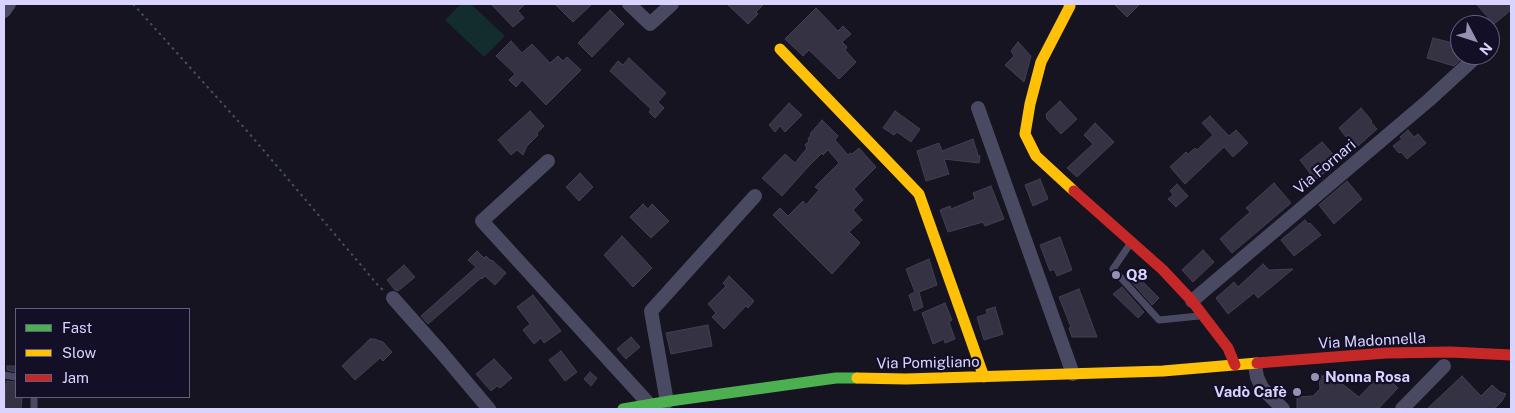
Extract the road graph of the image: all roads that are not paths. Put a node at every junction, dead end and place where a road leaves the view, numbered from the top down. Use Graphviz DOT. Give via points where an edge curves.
graph roads {
  1 [pos="9,4"];
  2 [pos="630,4"];
  3 [pos="672,4"];
  4 [pos="1072,5"];
  5 [pos="4,11"];
  6 [pos="780,49"];
  7 [pos="1467,65"];
  8 [pos="978,108"];
  9 [pos="548,161"];
  10 [pos="756,196"];
  11 [pos="1132,242"];
  12 [pos="393,298"];
  13 [pos="1192,301"];
  14 [pos="1203,315"];
  15 [pos="1511,354"];
  16 [pos="1235,365"];
  17 [pos="1255,365"];
  18 [pos="1444,366"];
  19 [pos="1074,374"];
  20 [pos="984,377"];
  21 [pos="667,402"];
  22 [pos="650,405"];
  23 [pos="489,409"];
  24 [pos="623,409"];
  25 [pos="1282,409"];
  26 [pos="1402,409"];
  1 -- 5 [label="street"];
  2 -- 3 [label="street" via="650,24"];
  4 -- 11 [label="street" via="1041,62 1025,134 1036,156"];
  6 -- 20 [label="street" via="919,194"];
  7 -- 13 [label="street, Via Fornari"];
  8 -- 19 [label="street"];
  9 -- 22 [label="street" via="482,221"];
  10 -- 21 [label="street" via="651,311"];
  11 -- 13 [label="street"];
  11 -- 14 [label="lane" via="1113,269 1159,320"];
  12 -- 23 [label="street"];
  13 -- 14 [label="street"];
  14 -- 16 [label="street" via="1228,348"];
  15 -- 17 [label="street, Via Madonnella" via="1386,353"];
  16 -- 17 [label="street, Via Madonnella"];
  16 -- 19 [label="street, Via Pomigliano"];
  17 -- 25 [label="street" via="1262,388"];
  18 -- 26 [label="street"];
  19 -- 20 [label="street, Via Pomigliano"];
  20 -- 21 [label="street, Via Pomigliano" via="836,378"];
  21 -- 22 [label="street, Via Pomigliano"];
  22 -- 24 [label="street, Via Pomigliano"];
}
